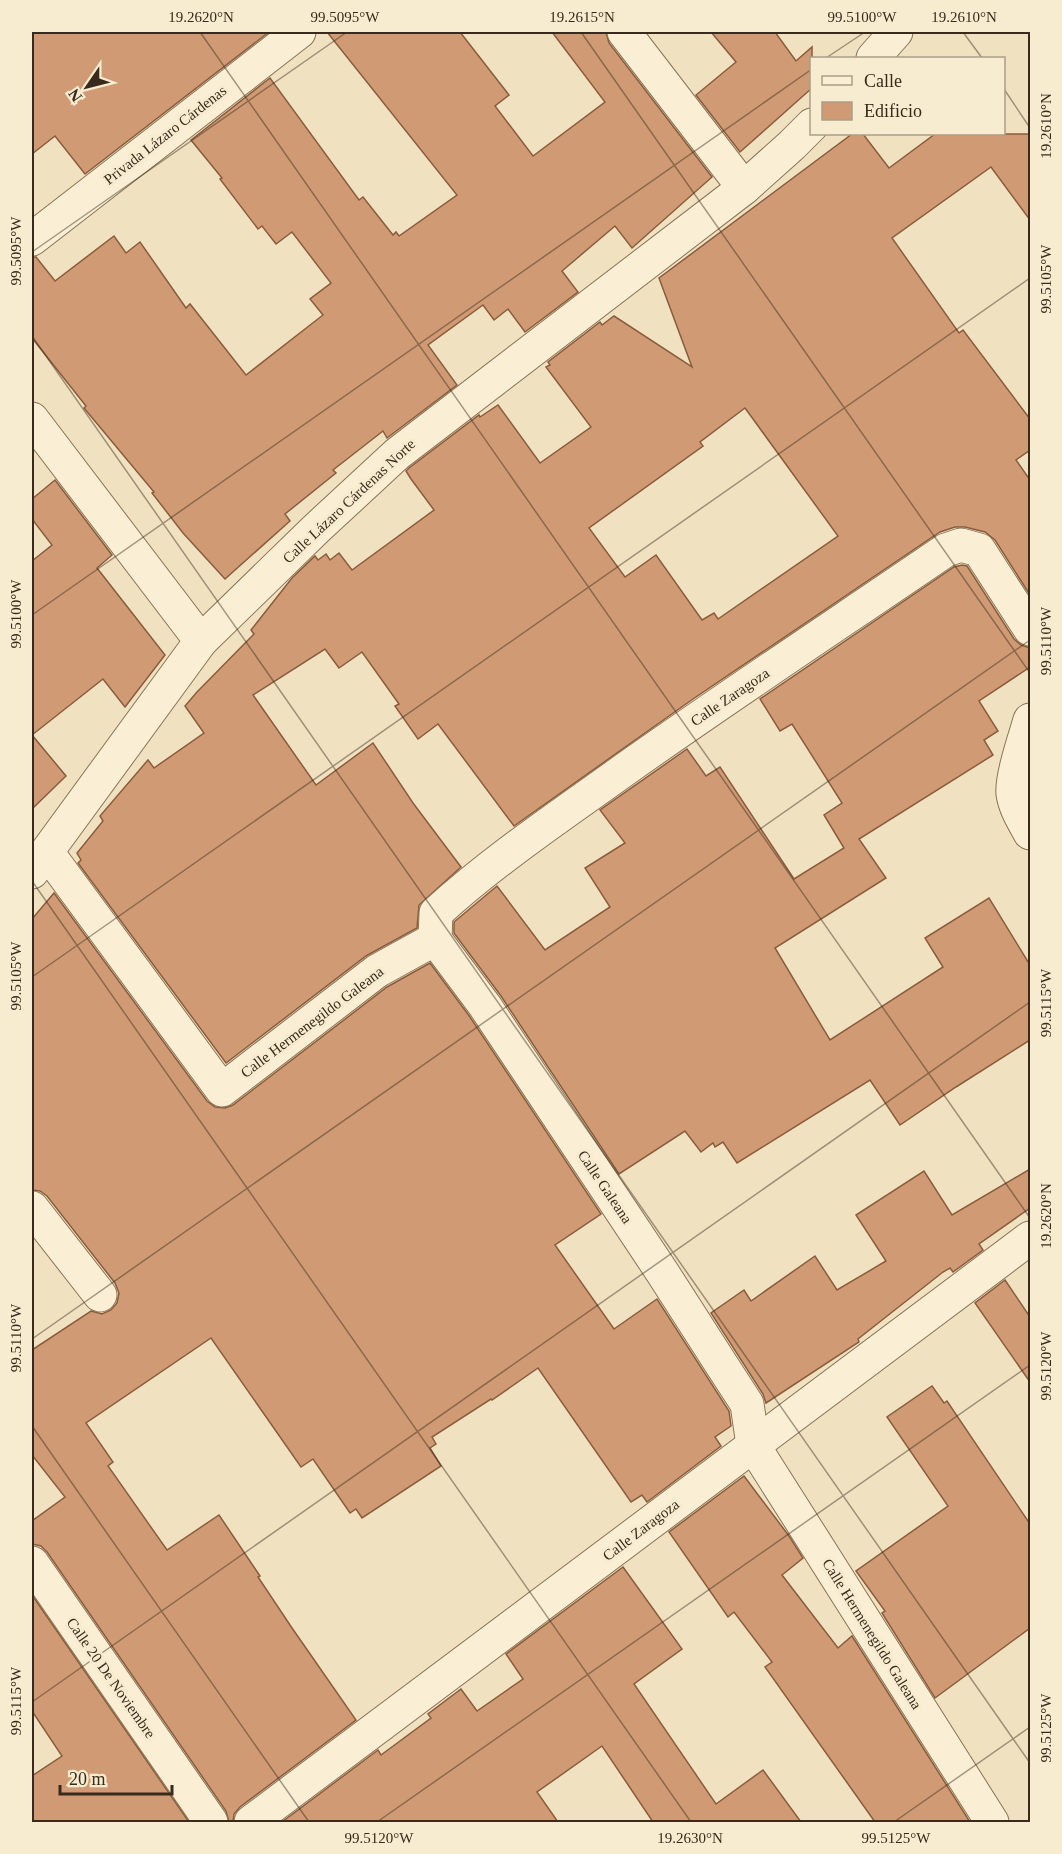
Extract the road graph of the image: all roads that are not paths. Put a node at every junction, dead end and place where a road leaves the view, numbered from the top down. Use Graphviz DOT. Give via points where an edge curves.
graph roads {
  1 [pos="299,32"];
  2 [pos="624,32"];
  3 [pos="896,32"];
  4 [pos="874,57"];
  5 [pos="810,127"];
  6 [pos="744,188"];
  7 [pos="32,239"];
  8 [pos="32,419"];
  9 [pos="1030,629"];
  10 [pos="201,641"];
  11 [pos="1030,720"];
  12 [pos="1030,833"];
  13 [pos="39,862"];
  14 [pos="435,939"];
  15 [pos="32,1208"];
  16 [pos="1030,1238"];
  17 [pos="100,1295"];
  18 [pos="753,1445"];
  19 [pos="32,1563"];
  20 [pos="211,1822"];
  21 [pos="251,1822"];
  22 [pos="992,1822"];
  1 -- 7 [label="street, Privada Lázaro Cárdenas"];
  2 -- 6 [label="street"];
  3 -- 4 [label="street"];
  5 -- 6 [label="street, Calle Lázaro Cárdenas Norte"];
  6 -- 10 [label="street, Calle Lázaro Cárdenas Norte" via="397,454"];
  8 -- 10 [label="street"];
  9 -- 14 [label="street, Calle Zaragoza" via="979,550 961,545 946,550 533,835 436,913"];
  10 -- 13 [label="street, Calle Lázaro Cárdenas Norte"];
  11 -- 12 [label="street" via="1013,794"];
  13 -- 14 [label="street, Calle Hermenegildo Galeana" via="222,1090 377,971"];
  14 -- 18 [label="street, Calle Galeana" via="485,1006 747,1404"];
  15 -- 17 [label="street"];
  16 -- 18 [label="street, Calle Zaragoza"];
  18 -- 21 [label="street, Calle Zaragoza"];
  18 -- 22 [label="street, Calle Hermenegildo Galeana"];
  19 -- 20 [label="street, Calle 20 De Noviembre"];
}
